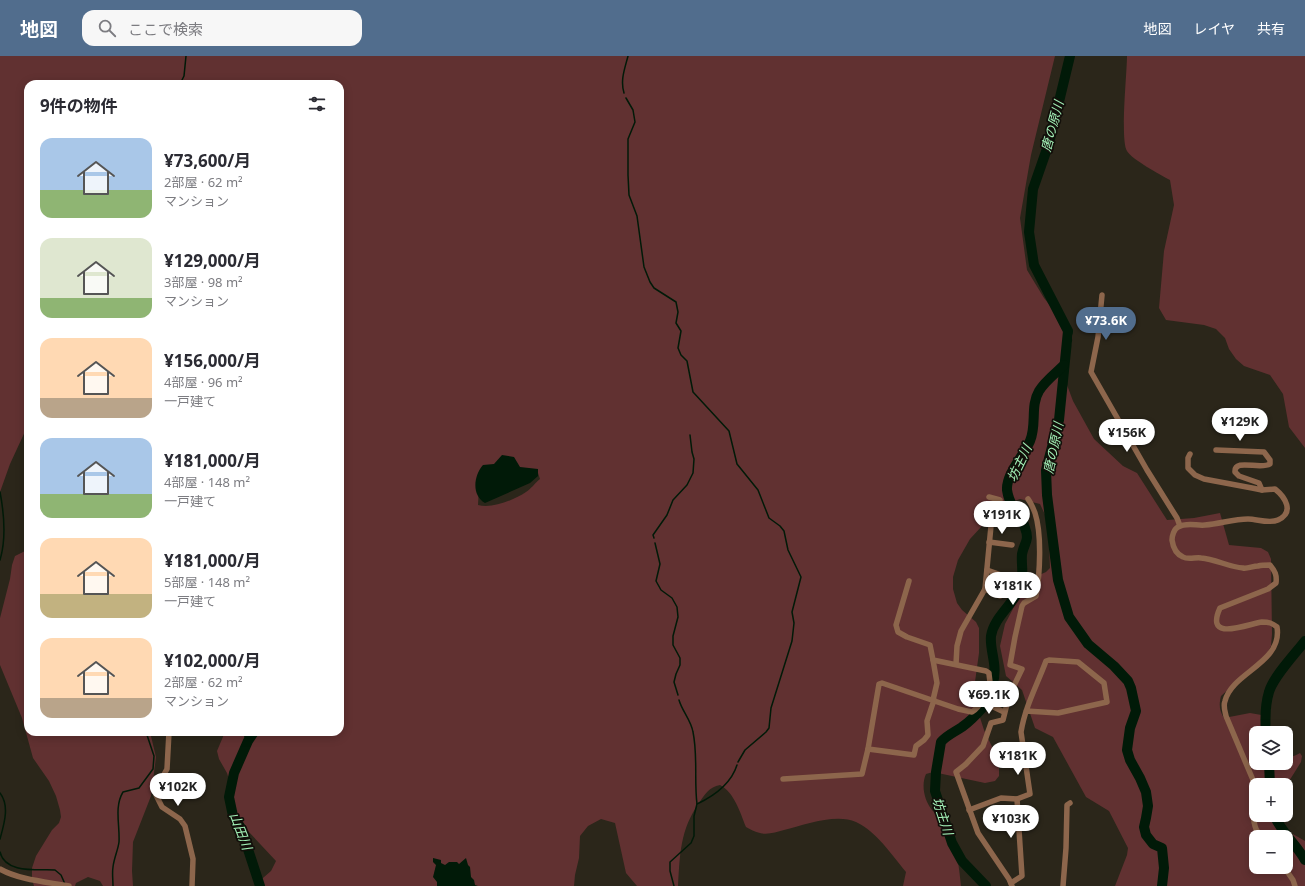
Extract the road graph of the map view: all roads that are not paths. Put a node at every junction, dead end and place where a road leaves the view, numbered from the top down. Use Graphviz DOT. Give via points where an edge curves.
graph roads {
  1 [pos="1102,295"];
  2 [pos="1216,450"];
  3 [pos="1190,454"];
  4 [pos="1262,490"];
  5 [pos="988,497"];
  6 [pos="1028,499"];
  7 [pos="994,519"];
  8 [pos="1010,521"];
  9 [pos="1180,526"];
  10 [pos="989,542"];
  11 [pos="1012,545"];
  12 [pos="987,570"];
  13 [pos="1004,576"];
  14 [pos="909,581"];
  15 [pos="985,589"];
  16 [pos="1000,596"];
  17 [pos="933,660"];
  18 [pos="956,664"];
  19 [pos="934,700"];
  20 [pos="981,701"];
  21 [pos="1026,711"];
  22 [pos="1004,712"];
  23 [pos="169,736"];
  24 [pos="868,748"];
  25 [pos="783,779"];
  26 [pos="1017,799"];
  27 [pos="1070,803"];
  28 [pos="969,810"];
  29 [pos="1257,830"];
  30 [pos="0,869"];
  31 [pos="1289,874"];
  32 [pos="1011,885"];
  33 [pos="69,886"];
  34 [pos="192,886"];
  35 [pos="1063,886"];
  36 [pos="1295,886"];
  1 -- 9 [label="street" via="1091,372"];
  2 -- 4 [label="street" via="1264,452 1270,464 1240,464 1235,470 1239,476 1259,483"];
  3 -- 4 [label="street" via="1188,468 1196,475"];
  4 -- 9 [label="street" via="1275,489 1283,494 1287,508 1278,520 1249,519 1205,526"];
  5 -- 7 [label="street" via="1000,500"];
  6 -- 22 [label="street" via="1035,514 1038,530 1039,582 1036,596 1022,606 1010,662 1010,665 1022,669"];
  7 -- 8 [label="street"];
  7 -- 10 [label="street"];
  9 -- 29 [label="street" via="1172,537 1176,552 1184,558 1201,558 1243,568 1270,565 1277,577 1276,583 1268,589 1220,608 1217,615 1219,626 1223,629 1229,630 1263,622 1272,623 1277,627 1278,635 1267,658 1236,683 1224,701 1226,716 1253,780 1253,816"];
  10 -- 11 [label="street"];
  10 -- 12 [label="street"];
  12 -- 13 [label="street"];
  12 -- 15 [label="street"];
  14 -- 17 [label="street" via="896,625 898,632 930,645"];
  15 -- 16 [label="street"];
  15 -- 18 [label="street" via="961,631"];
  17 -- 18 [label="street"];
  17 -- 19 [label="street" via="937,683"];
  18 -- 20 [label="street" via="989,673 990,682"];
  19 -- 20 [label="street" via="968,712 975,710"];
  19 -- 24 [label="street" via="927,721 928,735 916,746 914,755"];
  19 -- 24 [label="street" via="879,684"];
  20 -- 22 [label="street"];
  21 -- 21 [label="street" via="1046,661 1078,662 1104,683 1107,702 1058,713"];
  21 -- 26 [label="street" via="1021,732 1030,794"];
  22 -- 28 [label="street" via="1003,720 991,723 979,752 956,772"];
  23 -- 34 [label="street" via="167,769 157,787 156,795 162,807 180,819 185,826 193,859"];
  24 -- 25 [label="street" via="862,774"];
  26 -- 28 [label="street" via="1002,798"];
  26 -- 32 [label="street" via="1022,876"];
  27 -- 35 [label="street" via="1067,805"];
  28 -- 32 [label="street" via="978,832"];
  30 -- 33 [label="street" via="6,873"];
  31 -- 36 [label="street"];
}
